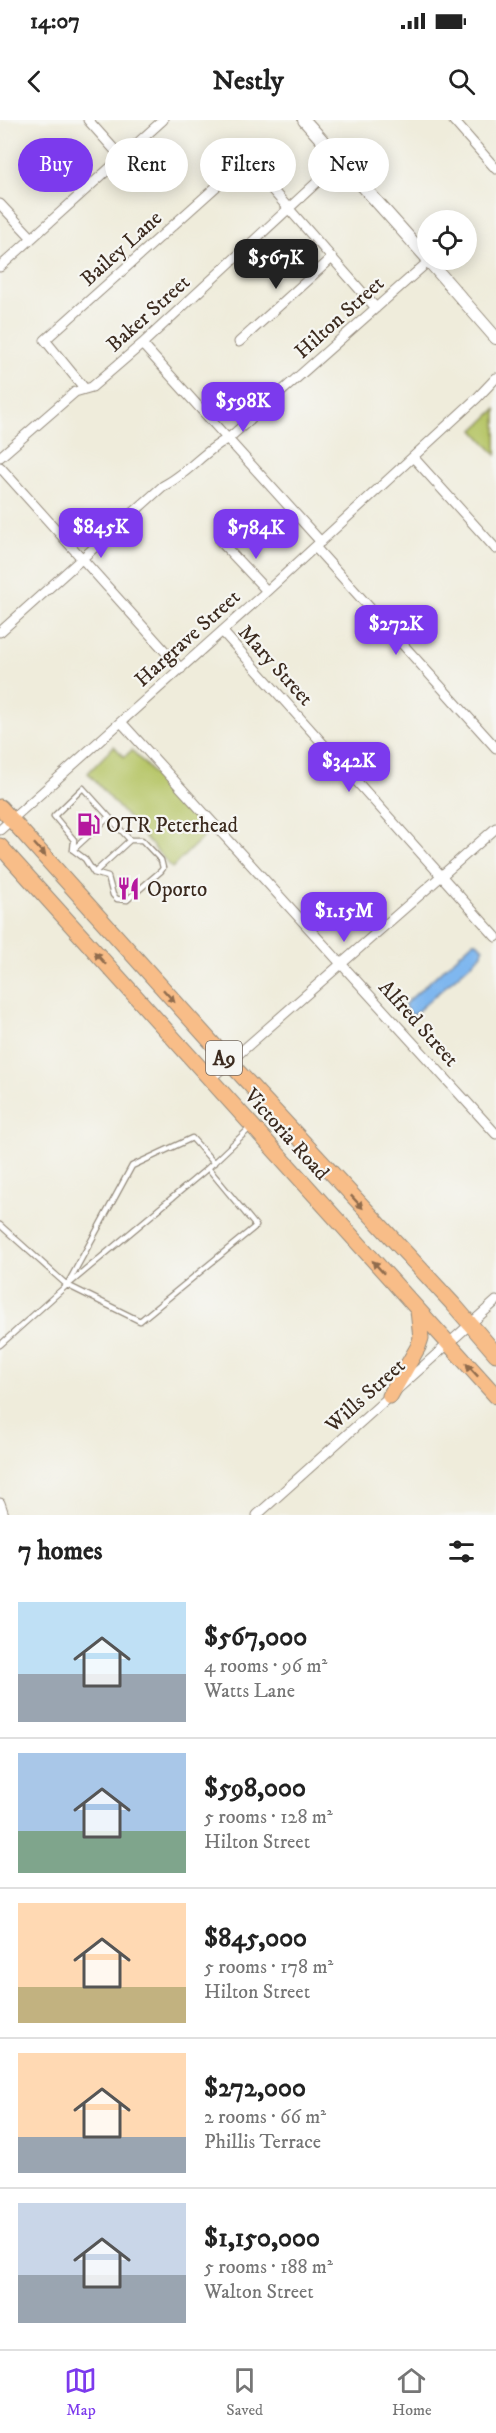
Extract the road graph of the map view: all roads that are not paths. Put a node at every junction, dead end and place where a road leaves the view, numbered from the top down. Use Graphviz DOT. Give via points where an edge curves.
graph roads {
  1 [pos="88,120"];
  2 [pos="163,120"];
  3 [pos="304,120"];
  4 [pos="453,120"];
  5 [pos="105,138"];
  6 [pos="143,138"];
  7 [pos="320,138"];
  8 [pos="496,169"];
  9 [pos="105,172"];
  10 [pos="308,191"];
  11 [pos="368,192"];
  12 [pos="0,204"];
  13 [pos="289,209"];
  14 [pos="32,238"];
  15 [pos="417,248"];
  16 [pos="332,258"];
  17 [pos="0,267"];
  18 [pos="417,270"];
  19 [pos="437,270"];
  20 [pos="376,308"];
  21 [pos="483,321"];
  22 [pos="496,331"];
  23 [pos="496,338"];
  24 [pos="239,342"];
  25 [pos="142,344"];
  26 [pos="496,378"];
  27 [pos="496,385"];
  28 [pos="85,389"];
  29 [pos="477,398"];
  30 [pos="229,438"];
  31 [pos="0,457"];
  32 [pos="413,457"];
  33 [pos="0,467"];
  34 [pos="235,528"];
  35 [pos="318,544"];
  36 [pos="496,549"];
  37 [pos="82,558"];
  38 [pos="267,591"];
  39 [pos="0,632"];
  40 [pos="222,632"];
  41 [pos="181,669"];
  42 [pos="122,722"];
  43 [pos="496,748"];
  44 [pos="0,807"];
  45 [pos="109,817"];
  46 [pos="12,819"];
  47 [pos="496,828"];
  48 [pos="0,830"];
  49 [pos="130,840"];
  50 [pos="0,846"];
  51 [pos="73,850"];
  52 [pos="94,873"];
  53 [pos="442,877"];
  54 [pos="496,937"];
  55 [pos="341,964"];
  56 [pos="230,1064"];
  57 [pos="210,1080"];
  58 [pos="252,1126"];
  59 [pos="496,1134"];
  60 [pos="214,1163"];
  61 [pos="208,1168"];
  62 [pos="0,1225"];
  63 [pos="67,1285"];
  64 [pos="496,1301"];
  65 [pos="418,1310"];
  66 [pos="470,1324"];
  67 [pos="448,1344"];
  68 [pos="0,1345"];
  69 [pos="496,1354"];
  70 [pos="390,1396"];
  71 [pos="496,1396"];
  72 [pos="0,1503"];
  73 [pos="4,1515"];
  74 [pos="257,1515"];
  1 -- 5 [label="street"];
  2 -- 6 [label="street"];
  3 -- 7 [label="street"];
  4 -- 8 [label="street"];
  9 -- 14 [label="street"];
  10 -- 13 [label="street, Baker Street"];
  11 -- 15 [label="street"];
  12 -- 14 [label="street"];
  13 -- 16 [label="street"];
  13 -- 25 [label="street, Baker Street"];
  13 -- 28 [label="street, Bailey Lane" via="246,160 45,340"];
  14 -- 17 [label="street"];
  16 -- 20 [label="street"];
  16 -- 24 [label="street"];
  18 -- 20 [label="street, Hilton Street"];
  19 -- 21 [label="street"];
  20 -- 30 [label="street, Hilton Street"];
  21 -- 22 [label="street"];
  21 -- 23 [label="street"];
  25 -- 28 [label="street, Baker Street"];
  25 -- 30 [label="street"];
  26 -- 29 [label="street, Hargrave Street"];
  27 -- 29 [label="street, Hargrave Street"];
  28 -- 31 [label="street, Baker Street" via="75,392"];
  29 -- 32 [label="street, Hargrave Street"];
  30 -- 35 [label="street"];
  30 -- 37 [label="street, Hilton Street" via="163,486"];
  32 -- 35 [label="street, Hargrave Street"];
  32 -- 36 [label="street"];
  33 -- 37 [label="street"];
  34 -- 38 [label="street" via="220,541"];
  35 -- 38 [label="street, Hargrave Street"];
  35 -- 43 [label="street"];
  37 -- 39 [label="street, Hilton Street"];
  37 -- 41 [label="street"];
  38 -- 40 [label="street, Hargrave Street"];
  40 -- 41 [label="street, Hargrave Street"];
  40 -- 53 [label="street, Mary Street"];
  41 -- 42 [label="street, Hargrave Street"];
  42 -- 46 [label="street, Hargrave Street"];
  42 -- 55 [label="street, Alfred Street"];
  44 -- 46 [label="highway, Victoria Road / A9"];
  45 -- 49 [label="lane"];
  45 -- 51 [label="lane"];
  45 -- 51 [label="lane" via="82,788 55,813 55,819 74,840"];
  46 -- 48 [label="street, Hargrave Street"];
  46 -- 56 [label="highway, Victoria Road / A9, one-way"];
  47 -- 53 [label="street"];
  49 -- 52 [label="lane"];
  49 -- 52 [label="lane" via="142,840 161,860 161,871 121,901 112,895 108,877"];
  57 -- 50 [label="highway, Victoria Road / A9, one-way"];
  51 -- 52 [label="lane"];
  53 -- 54 [label="street, Mary Street"];
  53 -- 55 [label="street"];
  55 -- 56 [label="street"];
  55 -- 59 [label="street, Alfred Street"];
  56 -- 57 [label="street"];
  56 -- 66 [label="highway, Victoria Road / A9, one-way"];
  57 -- 58 [label="highway, Victoria Road / A9"];
  58 -- 60 [label="lane"];
  65 -- 58 [label="highway, Victoria Road / A9, one-way"];
  60 -- 61 [label="lane"];
  60 -- 63 [label="lane" via="192,1138 132,1166"];
  61 -- 63 [label="lane"];
  61 -- 63 [label="lane" via="256,1226 140,1321"];
  62 -- 63 [label="lane"];
  63 -- 68 [label="lane"];
  64 -- 66 [label="street, Wills Street"];
  65 -- 67 [label="highway, Victoria Road / A9"];
  65 -- 70 [label="highway" via="420,1342"];
  66 -- 67 [label="street, Wills Street"];
  66 -- 69 [label="highway, Victoria Road / A9"];
  67 -- 70 [label="street, Wills Street"];
  71 -- 67 [label="highway, Victoria Road / A9, one-way"];
  70 -- 74 [label="street, Wills Street"];
  72 -- 73 [label="street"];
}
